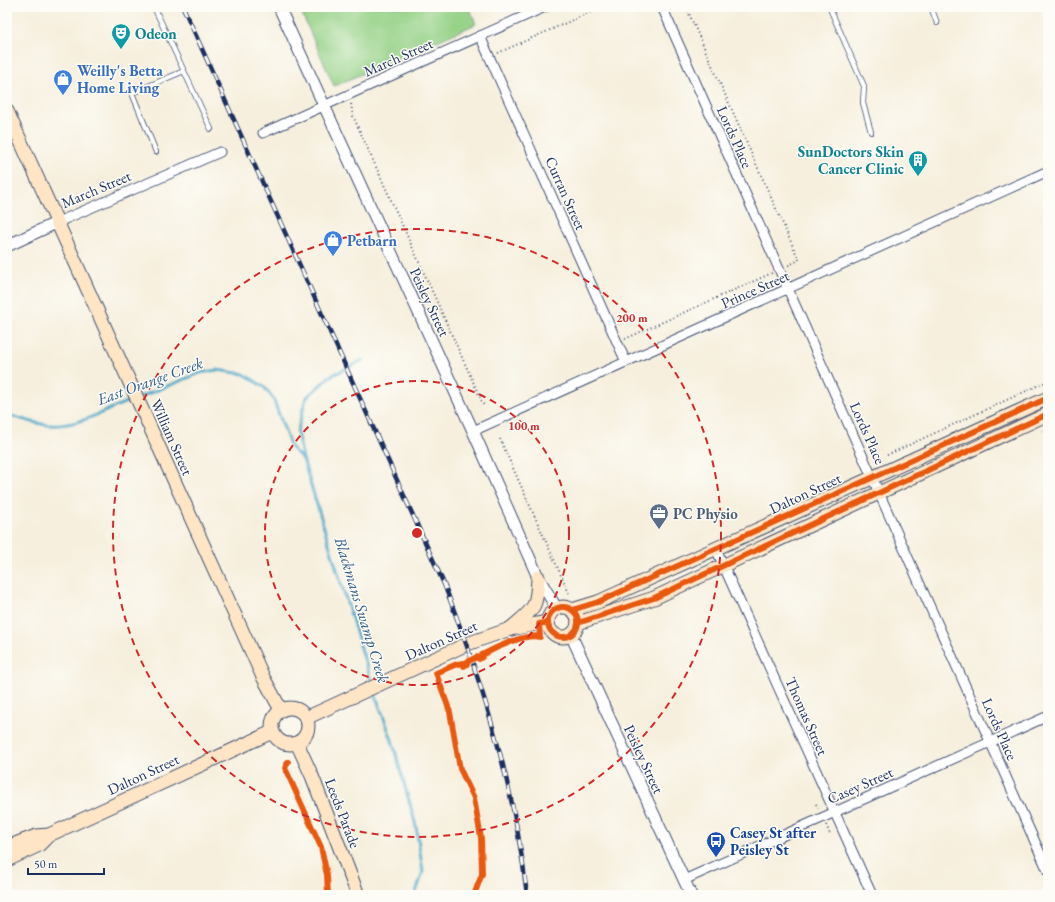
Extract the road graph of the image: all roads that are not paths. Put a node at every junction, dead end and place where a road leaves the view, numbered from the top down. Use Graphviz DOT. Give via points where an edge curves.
graph roads {
  1 [pos="154,7"];
  2 [pos="279,7"];
  3 [pos="545,7"];
  4 [pos="662,7"];
  5 [pos="832,7"];
  6 [pos="931,7"];
  7 [pos="937,23"];
  8 [pos="480,36"];
  9 [pos="184,72"];
  10 [pos="323,106"];
  11 [pos="7,111"];
  12 [pos="210,129"];
  13 [pos="871,132"];
  14 [pos="263,133"];
  15 [pos="156,152"];
  16 [pos="220,152"];
  17 [pos="1048,171"];
  18 [pos="58,222"];
  19 [pos="7,246"];
  20 [pos="788,289"];
  21 [pos="626,362"];
  22 [pos="1048,398"];
  23 [pos="1048,414"];
  24 [pos="474,431"];
  25 [pos="872,477"];
  26 [pos="879,492"];
  27 [pos="716,548"];
  28 [pos="724,566"];
  29 [pos="538,577"];
  30 [pos="557,609"];
  31 [pos="572,610"];
  32 [pos="548,622"];
  33 [pos="578,623"];
  34 [pos="510,629"];
  35 [pos="571,635"];
  36 [pos="281,710"];
  37 [pos="1048,716"];
  38 [pos="306,718"];
  39 [pos="272,732"];
  40 [pos="990,742"];
  41 [pos="297,743"];
  42 [pos="835,812"];
  43 [pos="49,835"];
  44 [pos="7,848"];
  45 [pos="7,860"];
  46 [pos="1048,871"];
  47 [pos="684,880"];
  48 [pos="358,895"];
  49 [pos="691,895"];
  50 [pos="872,895"];
  1 -- 9 [label="lane"];
  2 -- 10 [label="street, Peisley Street"];
  3 -- 8 [label="street, March Street"];
  4 -- 20 [label="street, Lords Place"];
  5 -- 13 [label="lane" via="831,11 864,86 864,103"];
  6 -- 7 [label="lane"];
  8 -- 10 [label="street, March Street"];
  8 -- 21 [label="street, Curran Street"];
  9 -- 12 [label="lane"];
  9 -- 15 [label="lane" via="132,93"];
  10 -- 14 [label="street, March Street"];
  10 -- 24 [label="street, Peisley Street"];
  11 -- 18 [label="main road, William Street"];
  16 -- 18 [label="street, March Street"];
  17 -- 20 [label="street, Prince Street"];
  18 -- 19 [label="street, March Street"];
  18 -- 36 [label="main road, William Street" via="263,677"];
  20 -- 21 [label="street, Prince Street"];
  20 -- 25 [label="street, Lords Place"];
  21 -- 24 [label="street, Prince Street"];
  22 -- 25 [label="main road, Dalton Street"];
  23 -- 26 [label="main road, Dalton Street"];
  24 -- 29 [label="street, Peisley Street"];
  25 -- 26 [label="street, Lords Place"];
  25 -- 27 [label="main road, Dalton Street"];
  26 -- 28 [label="main road, Dalton Street"];
  26 -- 40 [label="street, Lords Place"];
  27 -- 28 [label="street, Thomas Street"];
  27 -- 31 [label="main road, Dalton Street" via="598,602"];
  28 -- 33 [label="main road, Dalton Street" via="654,598"];
  28 -- 42 [label="street, Thomas Street"];
  29 -- 30 [label="street, Peisley Street"];
  29 -- 34 [label="main road" via="537,600 531,610"];
  30 -- 31 [label="main road" via="564,607"];
  30 -- 32 [label="main road" via="551,614"];
  31 -- 33 [label="main road" via="578,618"];
  32 -- 34 [label="main road, Dalton Street"];
  32 -- 35 [label="main road" via="554,634 562,637"];
  33 -- 35 [label="main road"];
  34 -- 38 [label="main road, Dalton Street" via="467,644"];
  35 -- 47 [label="street, Peisley Street"];
  36 -- 38 [label="main road" via="293,708"];
  36 -- 39 [label="main road" via="274,717"];
  37 -- 40 [label="street, Casey Street"];
  38 -- 41 [label="main road" via="306,735"];
  39 -- 41 [label="main road" via="285,744"];
  39 -- 43 [label="main road, Dalton Street"];
  40 -- 42 [label="street, Casey Street"];
  40 -- 46 [label="street, Lords Place"];
  41 -- 48 [label="main road, Leeds Parade"];
  42 -- 47 [label="street, Casey Street"];
  42 -- 50 [label="street, Thomas Street"];
  43 -- 44 [label="main road, Dalton Street" via="36,836"];
  43 -- 45 [label="main road, Dalton Street" via="39,845"];
  47 -- 49 [label="street, Peisley Street"];
}
